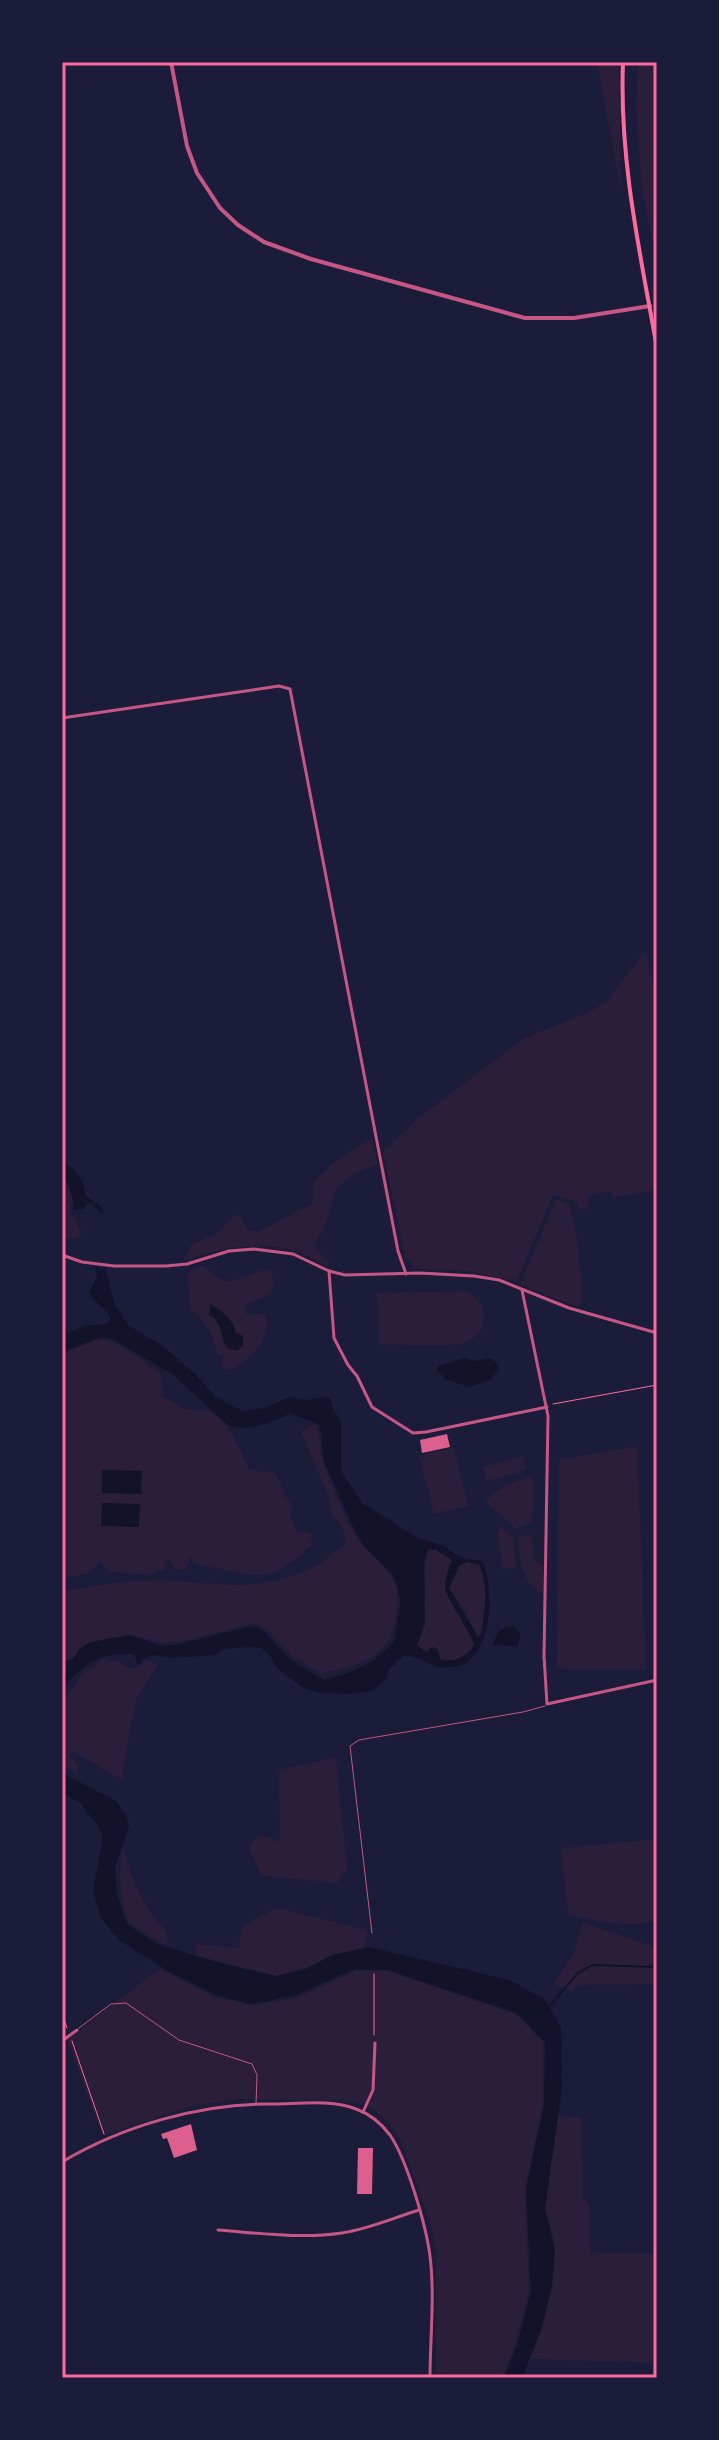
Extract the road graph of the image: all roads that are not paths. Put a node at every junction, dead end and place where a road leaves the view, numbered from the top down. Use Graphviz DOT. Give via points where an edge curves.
graph roads {
  1 [pos="171,62"];
  2 [pos="623,62"];
  3 [pos="650,306"];
  4 [pos="657,348"];
  5 [pos="62,718"];
  6 [pos="62,1255"];
  7 [pos="329,1271"];
  8 [pos="406,1274"];
  9 [pos="522,1290"];
  10 [pos="657,1333"];
  11 [pos="547,1407"];
  12 [pos="657,1680"];
  13 [pos="547,1704"];
  14 [pos="372,1933"];
  15 [pos="77,2030"];
  16 [pos="62,2041"];
  17 [pos="375,2043"];
  18 [pos="256,2104"];
  19 [pos="363,2112"];
  20 [pos="62,2162"];
  21 [pos="419,2210"];
  22 [pos="218,2230"];
  23 [pos="430,2378"];
  1 -- 3 [label="street" via="197,173 220,208 264,242 525,318 574,318"];
  2 -- 3 [label="main road" via="628,180"];
  3 -- 4 [label="main road"];
  5 -- 8 [label="street" via="279,686 290,689"];
  6 -- 7 [label="street" via="114,1266 166,1266 254,1249 293,1254"];
  7 -- 8 [label="street" via="350,1276"];
  7 -- 11 [label="street" via="338,1348 372,1407 390,1420 413,1433 426,1432"];
  8 -- 9 [label="street" via="483,1277"];
  9 -- 10 [label="street"];
  9 -- 11 [label="street"];
  11 -- 13 [label="street"];
  12 -- 13 [label="street"];
  13 -- 14 [label="lane" via="350,1746"];
  15 -- 16 [label="street"];
  15 -- 18 [label="lane" via="111,2004 126,2003 179,2040 252,2064"];
  17 -- 19 [label="street" via="373,2090"];
  18 -- 19 [label="street" via="350,2106"];
  18 -- 20 [label="street" via="188,2113 106,2140"];
  19 -- 21 [label="street" via="382,2125 396,2145"];
  21 -- 22 [label="street" via="342,2233"];
  21 -- 23 [label="street" via="431,2266"];
}
